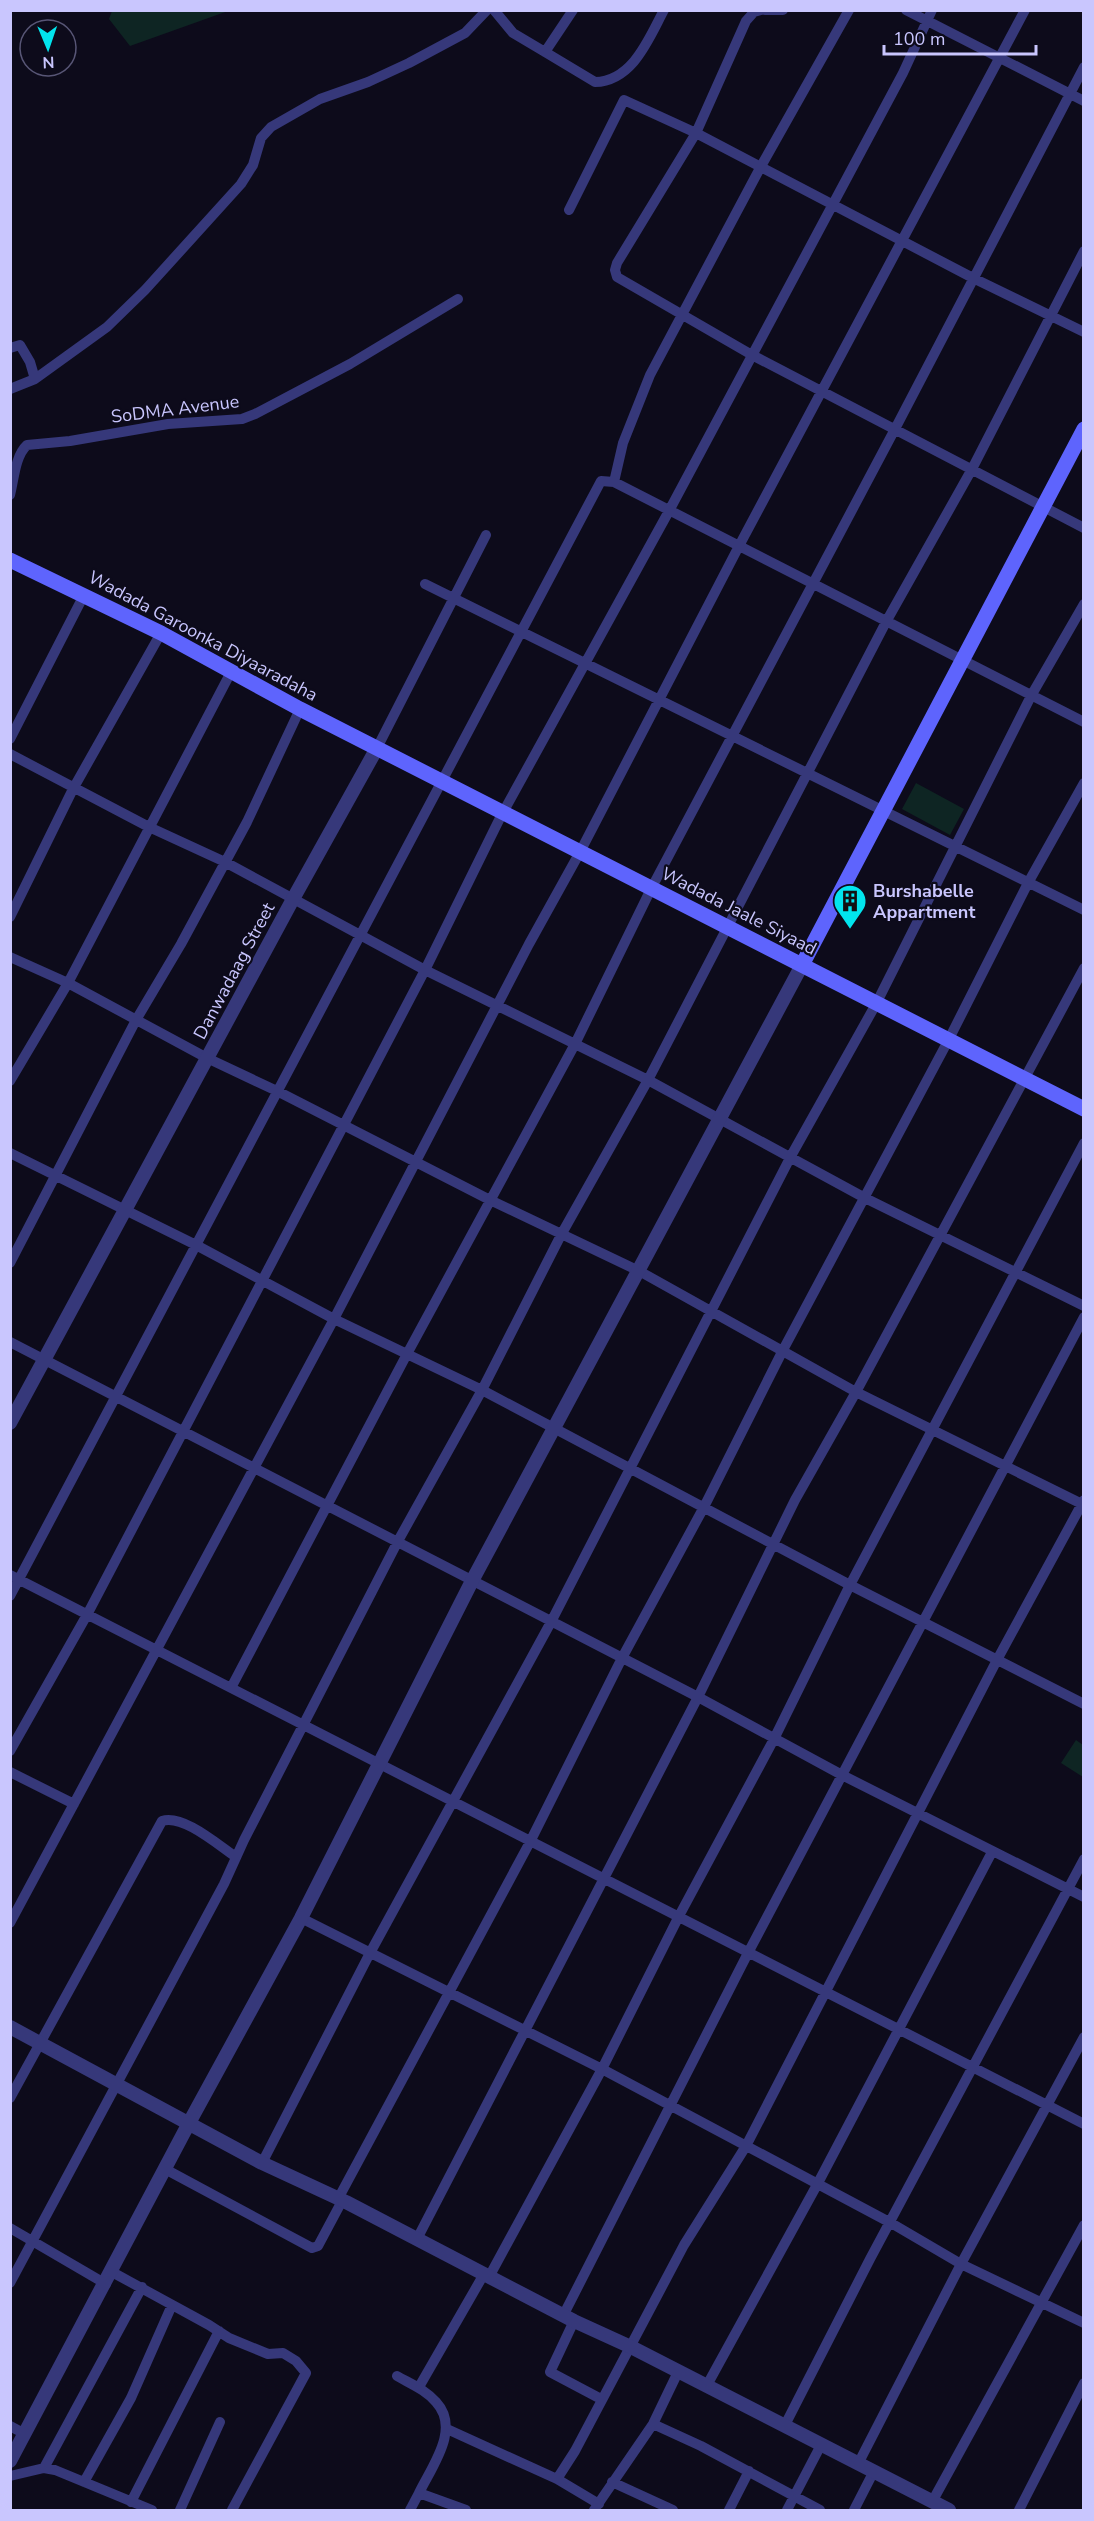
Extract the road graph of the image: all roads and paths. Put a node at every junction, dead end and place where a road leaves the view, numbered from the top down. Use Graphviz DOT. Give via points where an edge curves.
graph roads {
  1 [pos="487,10"];
  2 [pos="494,10"];
  3 [pos="573,10"];
  4 [pos="664,10"];
  5 [pos="763,10"];
  6 [pos="783,10"];
  7 [pos="849,10"];
  8 [pos="906,10"];
  9 [pos="932,10"];
  10 [pos="1025,10"];
  11 [pos="926,22"];
  12 [pos="545,52"];
  13 [pos="1000,59"];
  14 [pos="1083,67"];
  15 [pos="1068,94"];
  16 [pos="1083,101"];
  17 [pos="696,133"];
  18 [pos="760,168"];
  19 [pos="832,204"];
  20 [pos="569,210"];
  21 [pos="902,240"];
  22 [pos="1083,251"];
  23 [pos="973,278"];
  24 [pos="458,299"];
  25 [pos="1051,314"];
  26 [pos="683,315"];
  27 [pos="1083,332"];
  28 [pos="10,348"];
  29 [pos="752,355"];
  30 [pos="35,379"];
  31 [pos="10,389"];
  32 [pos="823,391"];
  33 [pos="896,429"];
  34 [pos="1083,429"];
  35 [pos="972,469"];
  36 [pos="614,482"];
  37 [pos="10,495"];
  38 [pos="1043,506"];
  39 [pos="669,511"];
  40 [pos="1083,528"];
  41 [pos="486,535"];
  42 [pos="739,546"];
  43 [pos="10,560"];
  44 [pos="425,584"];
  45 [pos="812,584"];
  46 [pos="84,595"];
  47 [pos="453,598"];
  48 [pos="1083,604"];
  49 [pos="886,622"];
  50 [pos="521,631"];
  51 [pos="161,633"];
  52 [pos="962,660"];
  53 [pos="586,664"];
  54 [pos="231,672"];
  55 [pos="1031,696"];
  56 [pos="658,700"];
  57 [pos="300,709"];
  58 [pos="1083,722"];
  59 [pos="731,736"];
  60 [pos="10,739"];
  61 [pos="377,748"];
  62 [pos="10,754"];
  63 [pos="808,774"];
  64 [pos="441,780"];
  65 [pos="1083,783"];
  66 [pos="73,789"];
  67 [pos="883,811"];
  68 [pos="503,812"];
  69 [pos="149,827"];
  70 [pos="955,847"];
  71 [pos="580,852"];
  72 [pos="225,862"];
  73 [pos="1028,883"];
  74 [pos="651,889"];
  75 [pos="293,899"];
  76 [pos="1083,910"];
  77 [pos="10,917"];
  78 [pos="727,927"];
  79 [pos="360,935"];
  80 [pos="10,957"];
  81 [pos="802,965"];
  82 [pos="1083,968"];
  83 [pos="425,970"];
  84 [pos="68,983"];
  85 [pos="876,1004"];
  86 [pos="497,1006"];
  87 [pos="136,1020"];
  88 [pos="949,1039"];
  89 [pos="575,1044"];
  90 [pos="207,1058"];
  91 [pos="1025,1078"];
  92 [pos="648,1080"];
  93 [pos="10,1081"];
  94 [pos="277,1091"];
  95 [pos="1083,1109"];
  96 [pos="721,1119"];
  97 [pos="343,1125"];
  98 [pos="1083,1143"];
  99 [pos="10,1153"];
  100 [pos="791,1156"];
  101 [pos="417,1162"];
  102 [pos="54,1176"];
  103 [pos="865,1198"];
  104 [pos="490,1200"];
  105 [pos="126,1210"];
  106 [pos="561,1235"];
  107 [pos="941,1235"];
  108 [pos="196,1245"];
  109 [pos="10,1263"];
  110 [pos="639,1270"];
  111 [pos="1015,1273"];
  112 [pos="262,1280"];
  113 [pos="1083,1306"];
  114 [pos="710,1312"];
  115 [pos="1083,1317"];
  116 [pos="334,1319"];
  117 [pos="10,1342"];
  118 [pos="783,1350"];
  119 [pos="407,1354"];
  120 [pos="45,1360"];
  121 [pos="482,1390"];
  122 [pos="856,1392"];
  123 [pos="115,1397"];
  124 [pos="10,1424"];
  125 [pos="555,1429"];
  126 [pos="931,1430"];
  127 [pos="182,1432"];
  128 [pos="1007,1465"];
  129 [pos="630,1467"];
  130 [pos="254,1468"];
  131 [pos="1083,1503"];
  132 [pos="328,1506"];
  133 [pos="704,1507"];
  134 [pos="398,1542"];
  135 [pos="773,1542"];
  136 [pos="15,1577"];
  137 [pos="472,1581"];
  138 [pos="850,1585"];
  139 [pos="10,1596"];
  140 [pos="88,1613"];
  141 [pos="551,1622"];
  142 [pos="922,1622"];
  143 [pos="158,1649"];
  144 [pos="622,1658"];
  145 [pos="997,1660"];
  146 [pos="232,1686"];
  147 [pos="698,1697"];
  148 [pos="1083,1704"];
  149 [pos="305,1726"];
  150 [pos="774,1739"];
  151 [pos="10,1751"];
  152 [pos="379,1764"];
  153 [pos="10,1772"];
  154 [pos="842,1775"];
  155 [pos="453,1802"];
  156 [pos="74,1804"];
  157 [pos="917,1813"];
  158 [pos="530,1842"];
  159 [pos="992,1852"];
  160 [pos="236,1857"];
  161 [pos="1083,1859"];
  162 [pos="604,1878"];
  163 [pos="1067,1889"];
  164 [pos="1083,1897"];
  165 [pos="678,1916"];
  166 [pos="301,1918"];
  167 [pos="10,1923"];
  168 [pos="370,1953"];
  169 [pos="748,1953"];
  170 [pos="826,1992"];
  171 [pos="449,1994"];
  172 [pos="10,2027"];
  173 [pos="525,2031"];
  174 [pos="899,2032"];
  175 [pos="1083,2037"];
  176 [pos="40,2044"];
  177 [pos="972,2067"];
  178 [pos="602,2069"];
  179 [pos="117,2083"];
  180 [pos="10,2098"];
  181 [pos="670,2104"];
  182 [pos="1048,2105"];
  183 [pos="189,2123"];
  184 [pos="1083,2124"];
  185 [pos="746,2146"];
  186 [pos="262,2163"];
  187 [pos="165,2169"];
  188 [pos="818,2183"];
  189 [pos="340,2200"];
  190 [pos="891,2223"];
  191 [pos="1083,2225"];
  192 [pos="10,2228"];
  193 [pos="417,2239"];
  194 [pos="33,2240"];
  195 [pos="961,2264"];
  196 [pos="486,2275"];
  197 [pos="109,2278"];
  198 [pos="10,2283"];
  199 [pos="142,2287"];
  200 [pos="1041,2302"];
  201 [pos="172,2305"];
  202 [pos="569,2317"];
  203 [pos="1083,2323"];
  204 [pos="219,2331"];
  205 [pos="631,2347"];
  206 [pos="678,2372"];
  207 [pos="397,2376"];
  208 [pos="1083,2383"];
  209 [pos="419,2387"];
  210 [pos="706,2387"];
  211 [pos="601,2399"];
  212 [pos="220,2422"];
  213 [pos="653,2424"];
  214 [pos="785,2425"];
  215 [pos="10,2426"];
  216 [pos="447,2429"];
  217 [pos="25,2434"];
  218 [pos="821,2445"];
  219 [pos="10,2461"];
  220 [pos="858,2464"];
  221 [pos="44,2468"];
  222 [pos="749,2471"];
  223 [pos="874,2471"];
  224 [pos="10,2476"];
  225 [pos="557,2479"];
  226 [pos="84,2482"];
  227 [pos="612,2482"];
  228 [pos="419,2493"];
  229 [pos="794,2498"];
  230 [pos="131,2502"];
  231 [pos="932,2502"];
  232 [pos="597,2507"];
  233 [pos="152,2511"];
  234 [pos="180,2511"];
  235 [pos="232,2511"];
  236 [pos="410,2511"];
  237 [pos="466,2511"];
  238 [pos="674,2511"];
  239 [pos="729,2511"];
  240 [pos="788,2511"];
  241 [pos="820,2511"];
  242 [pos="854,2511"];
  243 [pos="950,2511"];
  244 [pos="1019,2511"];
  1 -- 30 [label="street" via="465,33 409,63 320,99 271,127 261,138 242,184 145,290 107,327"];
  2 -- 12 [label="street" via="513,33"];
  3 -- 12 [label="street"];
  4 -- 12 [label="street" via="644,51 620,73 603,82 588,79"];
  5 -- 6 [label="street"];
  5 -- 17 [label="street" via="754,12 746,21"];
  7 -- 18 [label="street"];
  8 -- 11 [label="street"];
  9 -- 11 [label="street"];
  10 -- 13 [label="street"];
  11 -- 13 [label="street"];
  11 -- 19 [label="street"];
  13 -- 15 [label="street"];
  13 -- 21 [label="street"];
  14 -- 15 [label="street"];
  15 -- 16 [label="street"];
  15 -- 23 [label="street"];
  17 -- 18 [label="street"];
  17 -- 20 [label="street" via="624,100"];
  17 -- 26 [label="street" via="615,266 623,283"];
  18 -- 19 [label="street"];
  18 -- 26 [label="street"];
  19 -- 21 [label="street"];
  19 -- 29 [label="street"];
  21 -- 23 [label="street"];
  21 -- 32 [label="street"];
  22 -- 25 [label="street"];
  23 -- 25 [label="street"];
  23 -- 33 [label="street"];
  24 -- 37 [label="street, SoDMA Avenue" via="350,364 242,419 168,424 27,446 22,449"];
  25 -- 27 [label="street"];
  25 -- 35 [label="street"];
  26 -- 29 [label="street"];
  26 -- 36 [label="street" via="650,375 623,443"];
  28 -- 30 [label="street" via="20,345"];
  29 -- 32 [label="street"];
  29 -- 39 [label="street"];
  30 -- 31 [label="street"];
  32 -- 33 [label="street"];
  32 -- 42 [label="street"];
  33 -- 35 [label="street"];
  33 -- 45 [label="street"];
  34 -- 38 [label="main road"];
  35 -- 38 [label="street"];
  35 -- 49 [label="street"];
  36 -- 39 [label="street"];
  36 -- 50 [label="street" via="601,481"];
  38 -- 40 [label="street"];
  38 -- 52 [label="main road"];
  39 -- 42 [label="street"];
  39 -- 53 [label="street"];
  41 -- 47 [label="street, Danwadaag Street"];
  42 -- 45 [label="street"];
  42 -- 56 [label="street"];
  43 -- 46 [label="main road, Wadada Garoonka Diyaaradaha"];
  44 -- 47 [label="street"];
  45 -- 49 [label="street"];
  45 -- 59 [label="street"];
  46 -- 51 [label="main road, Wadada Garoonka Diyaaradaha"];
  46 -- 60 [label="street"];
  47 -- 50 [label="street"];
  47 -- 61 [label="street, Danwadaag Street"];
  48 -- 55 [label="street"];
  49 -- 52 [label="street"];
  49 -- 63 [label="street"];
  50 -- 53 [label="street"];
  50 -- 64 [label="street"];
  51 -- 54 [label="main road, Wadada Garoonka Diyaaradaha"];
  51 -- 66 [label="street"];
  52 -- 55 [label="street"];
  52 -- 67 [label="main road"];
  53 -- 56 [label="street"];
  53 -- 68 [label="street"];
  54 -- 57 [label="main road, Wadada Garoonka Diyaaradaha"];
  54 -- 69 [label="street"];
  55 -- 58 [label="street"];
  55 -- 70 [label="street"];
  56 -- 59 [label="street"];
  56 -- 71 [label="street"];
  57 -- 61 [label="main road, Wadada Garoonka Diyaaradaha"];
  57 -- 72 [label="street" via="282,753"];
  59 -- 63 [label="street"];
  59 -- 74 [label="street"];
  61 -- 64 [label="main road, Wadada Jaale Siyaad"];
  61 -- 75 [label="street, Danwadaag Street"];
  62 -- 66 [label="street"];
  63 -- 67 [label="street"];
  63 -- 78 [label="street"];
  64 -- 68 [label="main road, Wadada Jaale Siyaad"];
  64 -- 79 [label="street"];
  65 -- 73 [label="street"];
  66 -- 69 [label="street"];
  66 -- 77 [label="street"];
  67 -- 70 [label="street"];
  67 -- 81 [label="main road"];
  68 -- 71 [label="main road, Wadada Jaale Siyaad"];
  68 -- 83 [label="street"];
  69 -- 72 [label="street"];
  69 -- 84 [label="street"];
  70 -- 73 [label="street"];
  70 -- 85 [label="street"];
  71 -- 74 [label="main road, Wadada Jaale Siyaad"];
  71 -- 86 [label="street"];
  72 -- 75 [label="street"];
  72 -- 87 [label="street"];
  73 -- 76 [label="street"];
  73 -- 88 [label="street"];
  74 -- 78 [label="main road, Wadada Jaale Siyaad"];
  74 -- 89 [label="street"];
  75 -- 79 [label="street"];
  75 -- 90 [label="street, Danwadaag Street"];
  78 -- 81 [label="main road, Wadada Jaale Siyaad"];
  78 -- 92 [label="street"];
  79 -- 83 [label="street"];
  79 -- 94 [label="street"];
  80 -- 84 [label="street"];
  81 -- 85 [label="main road, Wadada Jaale Siyaad"];
  81 -- 96 [label="street"];
  82 -- 91 [label="street"];
  83 -- 86 [label="street"];
  83 -- 97 [label="street"];
  84 -- 87 [label="street"];
  84 -- 93 [label="street"];
  85 -- 88 [label="main road, Wadada Jaale Siyaad"];
  85 -- 100 [label="street"];
  86 -- 89 [label="street"];
  86 -- 101 [label="street"];
  87 -- 90 [label="street"];
  87 -- 102 [label="street"];
  88 -- 91 [label="main road, Wadada Jaale Siyaad"];
  88 -- 103 [label="street"];
  89 -- 92 [label="street"];
  89 -- 104 [label="street"];
  90 -- 94 [label="street"];
  90 -- 105 [label="street, Danwadaag Street"];
  91 -- 95 [label="main road, Wadada Jaale Siyaad"];
  91 -- 107 [label="street"];
  92 -- 96 [label="street"];
  92 -- 106 [label="street"];
  94 -- 97 [label="street"];
  94 -- 108 [label="street"];
  96 -- 100 [label="street"];
  96 -- 110 [label="street"];
  97 -- 101 [label="street"];
  97 -- 112 [label="street"];
  98 -- 111 [label="street"];
  99 -- 102 [label="street"];
  100 -- 103 [label="street"];
  100 -- 114 [label="street"];
  101 -- 104 [label="street"];
  101 -- 116 [label="street"];
  102 -- 105 [label="street"];
  102 -- 109 [label="street"];
  103 -- 107 [label="street"];
  103 -- 118 [label="street"];
  104 -- 106 [label="street"];
  104 -- 119 [label="street"];
  105 -- 108 [label="street"];
  105 -- 120 [label="street, Danwadaag Street"];
  106 -- 110 [label="street"];
  106 -- 121 [label="street"];
  107 -- 111 [label="street"];
  107 -- 122 [label="street"];
  108 -- 112 [label="street"];
  108 -- 123 [label="street"];
  110 -- 114 [label="street"];
  110 -- 125 [label="street"];
  111 -- 113 [label="street"];
  111 -- 126 [label="street"];
  112 -- 116 [label="street"];
  112 -- 127 [label="street"];
  114 -- 118 [label="street"];
  114 -- 129 [label="street"];
  115 -- 128 [label="street"];
  116 -- 119 [label="street"];
  116 -- 130 [label="street"];
  117 -- 120 [label="street"];
  118 -- 122 [label="street"];
  118 -- 133 [label="street"];
  119 -- 121 [label="street"];
  119 -- 132 [label="street"];
  120 -- 123 [label="street"];
  120 -- 124 [label="street, Danwadaag Street"];
  121 -- 125 [label="street"];
  121 -- 134 [label="street"];
  122 -- 126 [label="street"];
  122 -- 135 [label="street"];
  123 -- 127 [label="street"];
  123 -- 136 [label="street"];
  125 -- 129 [label="street"];
  125 -- 137 [label="street"];
  126 -- 128 [label="street"];
  126 -- 138 [label="street"];
  127 -- 130 [label="street"];
  127 -- 140 [label="street"];
  128 -- 131 [label="street"];
  128 -- 142 [label="street"];
  129 -- 133 [label="street"];
  129 -- 141 [label="street"];
  130 -- 132 [label="street"];
  130 -- 143 [label="street"];
  131 -- 145 [label="street"];
  132 -- 134 [label="street"];
  132 -- 146 [label="street"];
  133 -- 135 [label="street"];
  133 -- 144 [label="street"];
  134 -- 137 [label="street"];
  134 -- 149 [label="street"];
  135 -- 138 [label="street"];
  135 -- 147 [label="street"];
  136 -- 139 [label="street"];
  136 -- 140 [label="street"];
  137 -- 141 [label="street"];
  137 -- 152 [label="street"];
  138 -- 142 [label="street"];
  138 -- 150 [label="street"];
  140 -- 143 [label="street"];
  140 -- 151 [label="street"];
  141 -- 144 [label="street"];
  141 -- 155 [label="street"];
  142 -- 145 [label="street"];
  142 -- 154 [label="street"];
  143 -- 146 [label="street"];
  143 -- 156 [label="street"];
  144 -- 147 [label="street"];
  144 -- 158 [label="street"];
  145 -- 148 [label="street"];
  145 -- 157 [label="street"];
  146 -- 149 [label="street"];
  147 -- 150 [label="street"];
  147 -- 162 [label="street"];
  149 -- 152 [label="street"];
  149 -- 160 [label="street"];
  150 -- 154 [label="street"];
  150 -- 165 [label="street"];
  152 -- 155 [label="street"];
  152 -- 166 [label="street"];
  153 -- 156 [label="street"];
  154 -- 157 [label="street"];
  154 -- 169 [label="street"];
  155 -- 158 [label="street"];
  155 -- 168 [label="street"];
  156 -- 167 [label="street"];
  157 -- 159 [label="street"];
  157 -- 170 [label="street"];
  158 -- 162 [label="street"];
  158 -- 171 [label="street"];
  159 -- 163 [label="street"];
  159 -- 174 [label="street"];
  160 -- 176 [label="street" via="180,1820 162,1821"];
  160 -- 179 [label="street"];
  161 -- 163 [label="street"];
  162 -- 165 [label="street"];
  162 -- 173 [label="street"];
  163 -- 164 [label="street"];
  163 -- 177 [label="street"];
  165 -- 169 [label="street"];
  165 -- 178 [label="street"];
  166 -- 168 [label="street"];
  166 -- 183 [label="street"];
  168 -- 171 [label="street"];
  168 -- 186 [label="street"];
  169 -- 170 [label="street"];
  169 -- 181 [label="street"];
  170 -- 174 [label="street"];
  170 -- 185 [label="street"];
  171 -- 173 [label="street"];
  171 -- 189 [label="street"];
  172 -- 176 [label="street"];
  173 -- 178 [label="street"];
  173 -- 193 [label="street"];
  174 -- 177 [label="street"];
  174 -- 188 [label="street"];
  175 -- 182 [label="street"];
  176 -- 179 [label="street"];
  176 -- 180 [label="street"];
  177 -- 182 [label="street"];
  177 -- 190 [label="street"];
  178 -- 181 [label="street"];
  178 -- 196 [label="street"];
  179 -- 183 [label="street"];
  179 -- 194 [label="street"];
  181 -- 185 [label="street"];
  181 -- 202 [label="street"];
  182 -- 184 [label="street"];
  182 -- 195 [label="street"];
  183 -- 186 [label="street"];
  183 -- 187 [label="street"];
  185 -- 188 [label="street"];
  185 -- 205 [label="street" via="684,2245"];
  186 -- 189 [label="street"];
  187 -- 189 [label="street" via="312,2248 318,2246"];
  187 -- 197 [label="street"];
  188 -- 190 [label="street"];
  188 -- 210 [label="street"];
  189 -- 193 [label="street"];
  190 -- 195 [label="street"];
  190 -- 214 [label="street"];
  191 -- 200 [label="street"];
  192 -- 194 [label="street"];
  193 -- 196 [label="street"];
  194 -- 197 [label="street"];
  194 -- 198 [label="street"];
  195 -- 200 [label="street"];
  195 -- 220 [label="street"];
  196 -- 202 [label="street"];
  196 -- 209 [label="street"];
  197 -- 199 [label="street"];
  197 -- 217 [label="street"];
  199 -- 201 [label="street"];
  199 -- 221 [label="street"];
  200 -- 203 [label="street"];
  200 -- 231 [label="street"];
  201 -- 204 [label="street"];
  201 -- 226 [label="street" via="131,2398"];
  202 -- 205 [label="street"];
  202 -- 211 [label="street" via="550,2372"];
  204 -- 230 [label="street"];
  204 -- 235 [label="street" via="268,2354 283,2353 306,2373"];
  205 -- 206 [label="street"];
  205 -- 211 [label="street"];
  206 -- 210 [label="street"];
  206 -- 213 [label="street"];
  207 -- 209 [label="street"];
  208 -- 244 [label="street"];
  209 -- 216 [label="street" via="438,2403"];
  210 -- 214 [label="street"];
  211 -- 225 [label="street"];
  212 -- 234 [label="street"];
  213 -- 222 [label="street"];
  213 -- 227 [label="street"];
  214 -- 218 [label="street"];
  215 -- 217 [label="street"];
  216 -- 225 [label="street"];
  216 -- 228 [label="street"];
  217 -- 219 [label="street"];
  218 -- 220 [label="street"];
  218 -- 229 [label="street"];
  220 -- 223 [label="street"];
  221 -- 224 [label="street"];
  221 -- 226 [label="street"];
  222 -- 229 [label="street"];
  222 -- 239 [label="street"];
  223 -- 231 [label="street"];
  223 -- 242 [label="street"];
  225 -- 232 [label="street"];
  226 -- 230 [label="street"];
  227 -- 232 [label="street"];
  227 -- 238 [label="street"];
  228 -- 236 [label="street"];
  228 -- 237 [label="street"];
  229 -- 240 [label="street"];
  229 -- 241 [label="street"];
  230 -- 233 [label="street"];
  231 -- 243 [label="street"];
}
